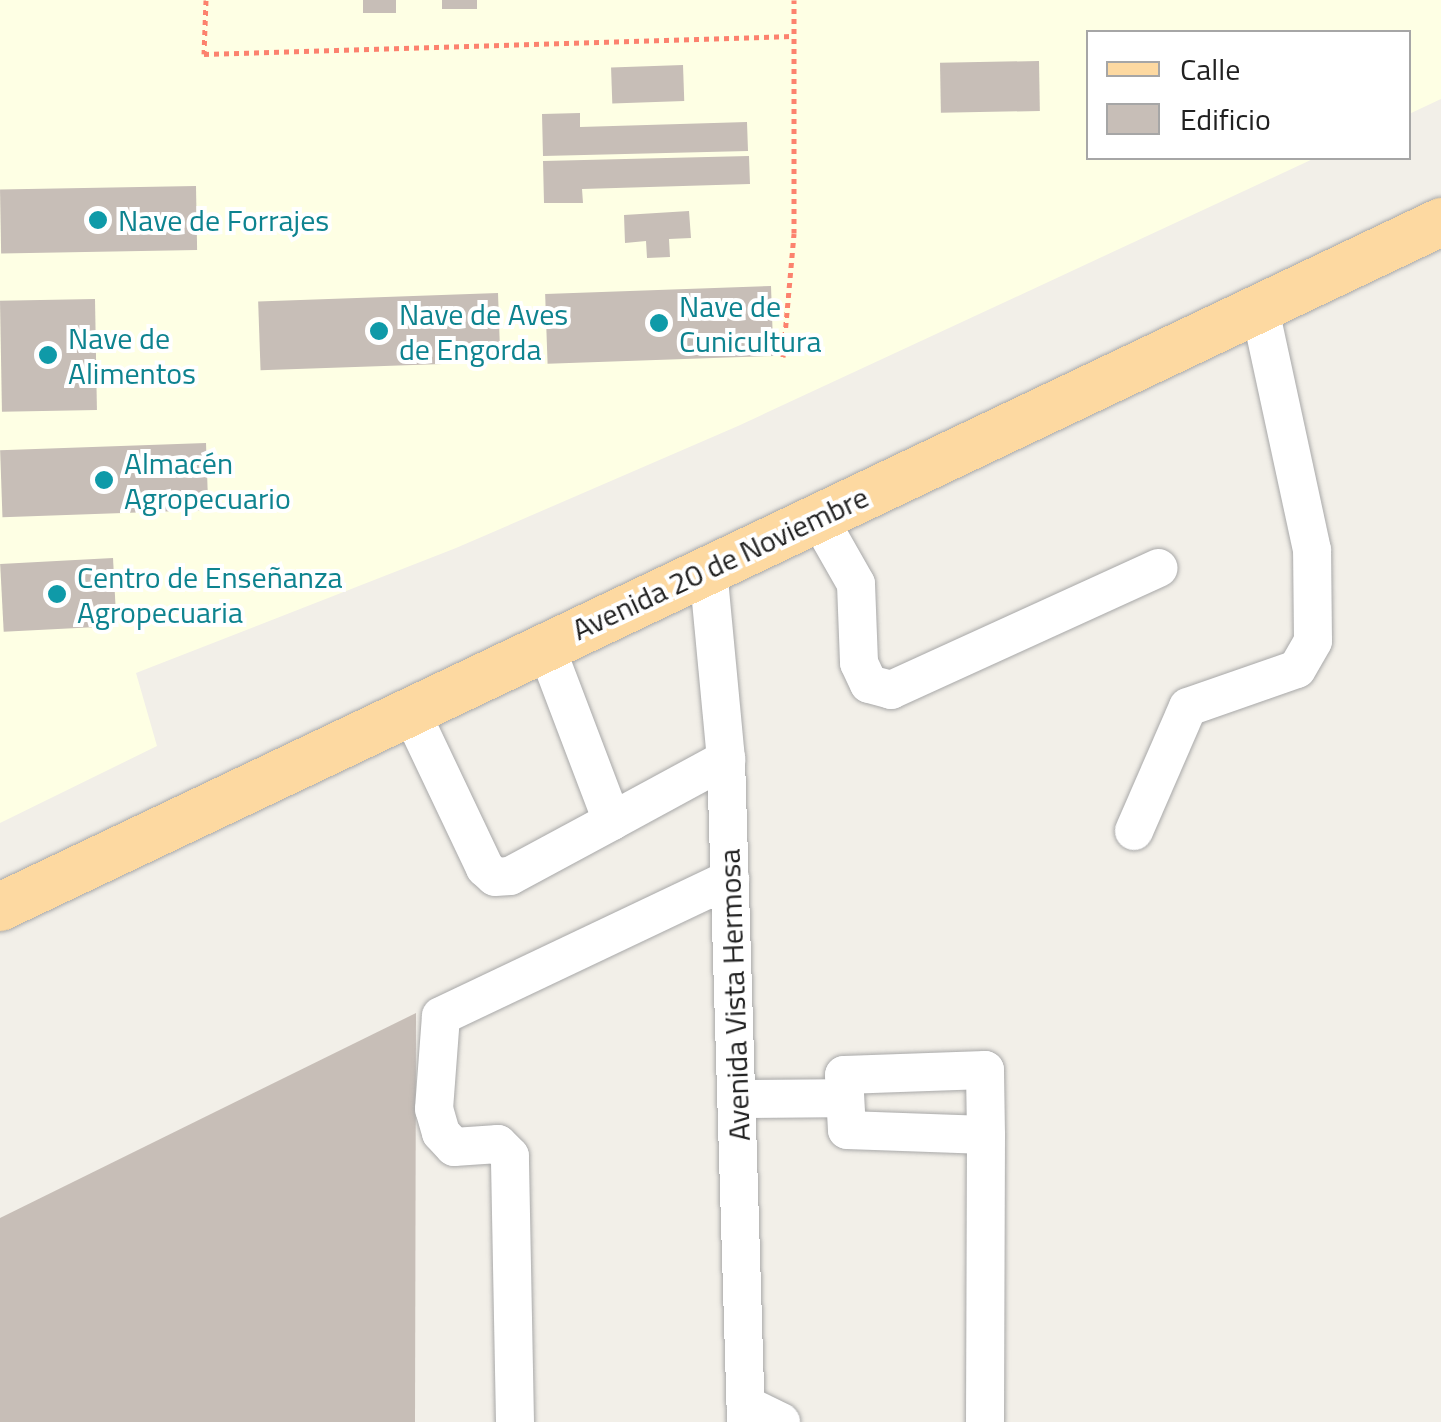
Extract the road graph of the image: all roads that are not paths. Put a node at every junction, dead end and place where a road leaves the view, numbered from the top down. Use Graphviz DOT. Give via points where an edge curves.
graph roads {
  1 [pos="1441,222"];
  2 [pos="1258,305"];
  3 [pos="818,517"];
  4 [pos="1159,568"];
  5 [pos="708,569"];
  6 [pos="545,645"];
  7 [pos="410,710"];
  8 [pos="726,758"];
  9 [pos="612,821"];
  10 [pos="1134,830"];
  11 [pos="730,879"];
  12 [pos="0,907"];
  13 [pos="884,1074"];
  14 [pos="846,1098"];
  15 [pos="737,1099"];
  16 [pos="887,1132"];
  17 [pos="968,1134"];
  18 [pos="746,1413"];
  19 [pos="515,1422"];
  20 [pos="781,1422"];
  21 [pos="985,1422"];
  1 -- 2 [label="main road, Avenida 20 de Noviembre"];
  2 -- 3 [label="main road, Avenida 20 de Noviembre"];
  2 -- 10 [label="street" via="1312,550 1313,640 1297,670 1188,707"];
  3 -- 4 [label="street" via="856,584 859,663 869,684 891,690"];
  3 -- 5 [label="main road, Avenida 20 de Noviembre"];
  5 -- 6 [label="main road, Avenida 20 de Noviembre"];
  5 -- 8 [label="street, Avenida Vista Hermosa"];
  6 -- 7 [label="main road, Avenida 20 de Noviembre"];
  6 -- 9 [label="street"];
  7 -- 9 [label="street" via="496,877 510,876"];
  7 -- 12 [label="main road, Avenida 20 de Noviembre"];
  8 -- 9 [label="street"];
  8 -- 11 [label="street, Avenida Vista Hermosa"];
  11 -- 15 [label="street, Avenida Vista Hermosa"];
  11 -- 19 [label="street" via="441,1016 434,1109 441,1134 454,1147 498,1144 510,1156"];
  13 -- 14 [label="street" via="844,1075"];
  13 -- 16 [label="street"];
  13 -- 17 [label="street" via="948,1071"];
  14 -- 15 [label="street"];
  14 -- 16 [label="street" via="847,1130"];
  15 -- 18 [label="street, Avenida Vista Hermosa"];
  16 -- 17 [label="street"];
  17 -- 21 [label="street"];
  18 -- 20 [label="street"];
}
